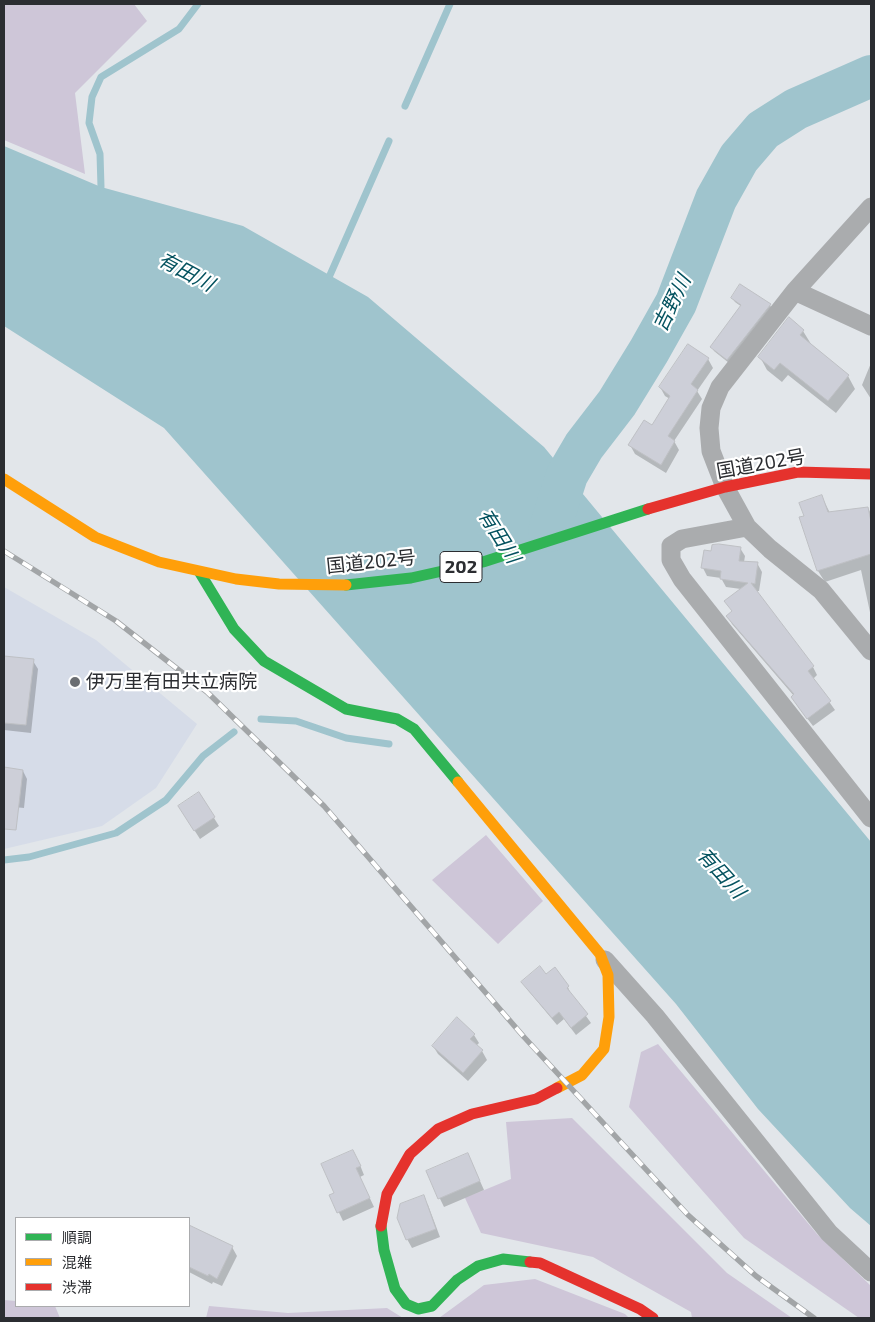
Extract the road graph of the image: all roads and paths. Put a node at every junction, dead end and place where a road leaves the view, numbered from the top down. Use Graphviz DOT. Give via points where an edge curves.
graph roads {
  1 [pos="871,207"];
  2 [pos="795,291"];
  3 [pos="871,326"];
  4 [pos="871,474"];
  5 [pos="4,480"];
  6 [pos="725,487"];
  7 [pos="747,528"];
  8 [pos="200,573"];
  9 [pos="871,651"];
  10 [pos="871,818"];
  11 [pos="600,954"];
  12 [pos="871,1272"];
  13 [pos="653,1318"];
  1 -- 2 [label="street"];
  2 -- 3 [label="street"];
  2 -- 6 [label="street" via="720,387 711,408 711,451"];
  4 -- 6 [label="main road, 国道202号 / 202" via="798,472"];
  5 -- 8 [label="main road, 国道202号 / 202" via="95,537 159,562"];
  6 -- 7 [label="street"];
  6 -- 8 [label="main road, 国道202号 / 202" via="483,562 411,578 344,586 279,584"];
  7 -- 9 [label="street" via="821,590"];
  7 -- 10 [label="street" via="682,539 672,546 671,560 682,579"];
  8 -- 11 [label="main road" via="234,629 264,661 346,709 397,719 414,729"];
  11 -- 12 [label="street" via="655,1016 829,1233"];
  11 -- 13 [label="main road" via="608,975 609,1017 604,1049 582,1075 536,1099 472,1114 438,1129 410,1154 387,1194 381,1223 384,1250 395,1290 406,1304 418,1309 432,1306 457,1280 478,1266 503,1259 540,1263"];
}
